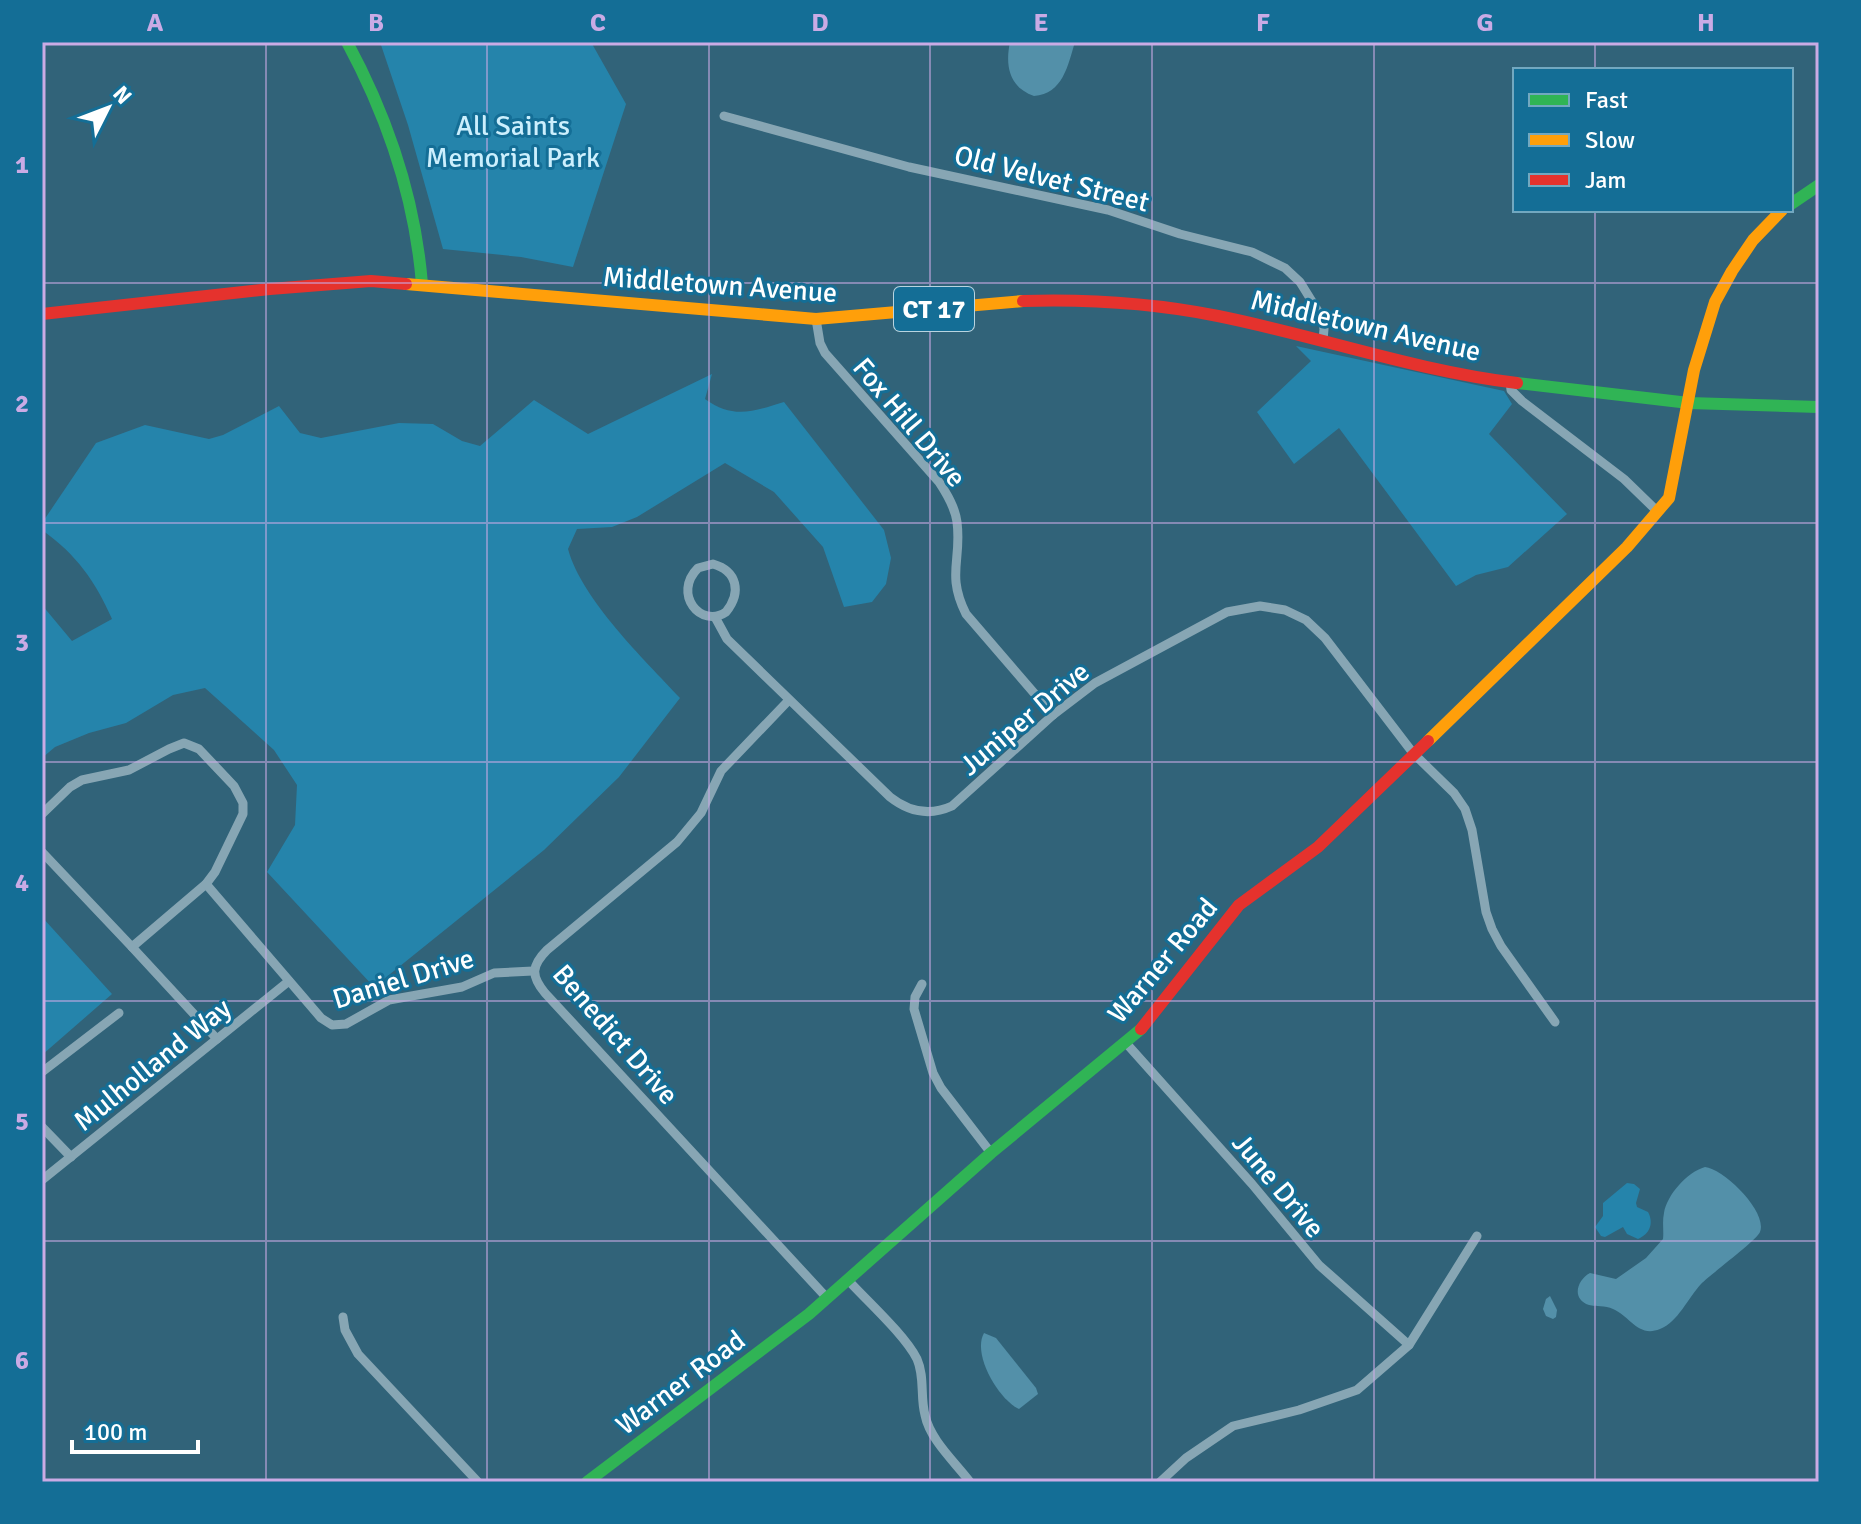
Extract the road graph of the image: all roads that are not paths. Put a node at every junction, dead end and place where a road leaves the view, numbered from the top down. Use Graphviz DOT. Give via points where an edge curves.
graph roads {
  1 [pos="347,42"];
  2 [pos="724,116"];
  3 [pos="1819,185"];
  4 [pos="1793,203"];
  5 [pos="1780,212"];
  6 [pos="422,284"];
  7 [pos="42,314"];
  8 [pos="816,319"];
  9 [pos="1323,340"];
  10 [pos="1510,382"];
  11 [pos="1689,403"];
  12 [pos="1819,407"];
  13 [pos="1658,512"];
  14 [pos="715,617"];
  15 [pos="789,700"];
  16 [pos="1053,715"];
  17 [pos="1413,753"];
  18 [pos="42,814"];
  19 [pos="42,852"];
  20 [pos="206,884"];
  21 [pos="132,947"];
  22 [pos="533,971"];
  23 [pos="289,981"];
  24 [pos="922,984"];
  25 [pos="119,1013"];
  26 [pos="1555,1022"];
  27 [pos="217,1039"];
  28 [pos="1126,1043"];
  29 [pos="42,1072"];
  30 [pos="42,1127"];
  31 [pos="991,1153"];
  32 [pos="71,1157"];
  33 [pos="42,1180"];
  34 [pos="1477,1236"];
  35 [pos="847,1279"];
  36 [pos="827,1298"];
  37 [pos="343,1317"];
  38 [pos="1409,1345"];
  39 [pos="478,1482"];
  40 [pos="587,1482"];
  41 [pos="970,1482"];
  42 [pos="1160,1482"];
  1 -- 6 [label="street" via="396,155 418,242"];
  2 -- 9 [label="street, Old Velvet Street" via="909,167 1108,210 1252,252 1300,282 1321,316"];
  3 -- 4 [label="street"];
  5 -- 11 [label="street, Warner Road" via="1740,256 1716,299 1705,324"];
  6 -- 7 [label="street, Middletown Avenue / CT 17" via="329,283"];
  6 -- 8 [label="street, Middletown Avenue / CT 17"];
  8 -- 9 [label="street, Middletown Avenue / CT 17" via="1090,300 1189,310"];
  8 -- 16 [label="street, Fox Hill Drive" via="825,353 949,498 957,519 954,579 966,614"];
  9 -- 10 [label="street, Middletown Avenue / CT 17"];
  10 -- 11 [label="street, Middletown Avenue / CT 17"];
  10 -- 13 [label="street" via="1516,395"];
  11 -- 12 [label="street, Middletown Avenue / CT 17"];
  11 -- 13 [label="street, Warner Road" via="1674,483"];
  13 -- 17 [label="street, Warner Road"];
  14 -- 14 [label="street, Juniper Drive" via="702,613 687,596 691,574 713,564 727,569 737,591 726,612"];
  14 -- 15 [label="street, Juniper Drive" via="727,639"];
  15 -- 16 [label="street, Juniper Drive" via="890,797 922,812 952,806"];
  15 -- 22 [label="street, Benedict Drive" via="721,771 701,813 677,842 547,950"];
  16 -- 17 [label="street, Juniper Drive" via="1095,683 1216,618 1247,607 1273,606 1306,620 1325,638"];
  17 -- 26 [label="street, Juniper Drive" via="1465,809 1492,929"];
  17 -- 28 [label="street, Warner Road" via="1318,847 1239,905"];
  18 -- 20 [label="street" via="82,780 129,770 190,744 228,779 243,803 239,825"];
  19 -- 21 [label="street"];
  20 -- 21 [label="street"];
  20 -- 23 [label="street, Daniel Drive"];
  21 -- 27 [label="street"];
  22 -- 23 [label="street, Daniel Drive" via="494,973 462,987 389,1000 340,1025 321,1018"];
  22 -- 36 [label="street, Benedict Drive" via="545,993"];
  23 -- 27 [label="street, Mulholland Way"];
  24 -- 31 [label="street" via="914,1009 933,1073"];
  25 -- 29 [label="street"];
  27 -- 32 [label="street, Mulholland Way"];
  28 -- 31 [label="street, Warner Road"];
  28 -- 38 [label="street, June Drive" via="1319,1265"];
  30 -- 32 [label="street"];
  31 -- 35 [label="street, Warner Road"];
  32 -- 33 [label="street, Mulholland Way"];
  34 -- 38 [label="street"];
  35 -- 36 [label="street, Warner Road"];
  35 -- 41 [label="street" via="916,1358 926,1420"];
  36 -- 40 [label="street, Warner Road"];
  37 -- 39 [label="street" via="358,1354"];
  38 -- 42 [label="street" via="1357,1390 1233,1426"];
}
